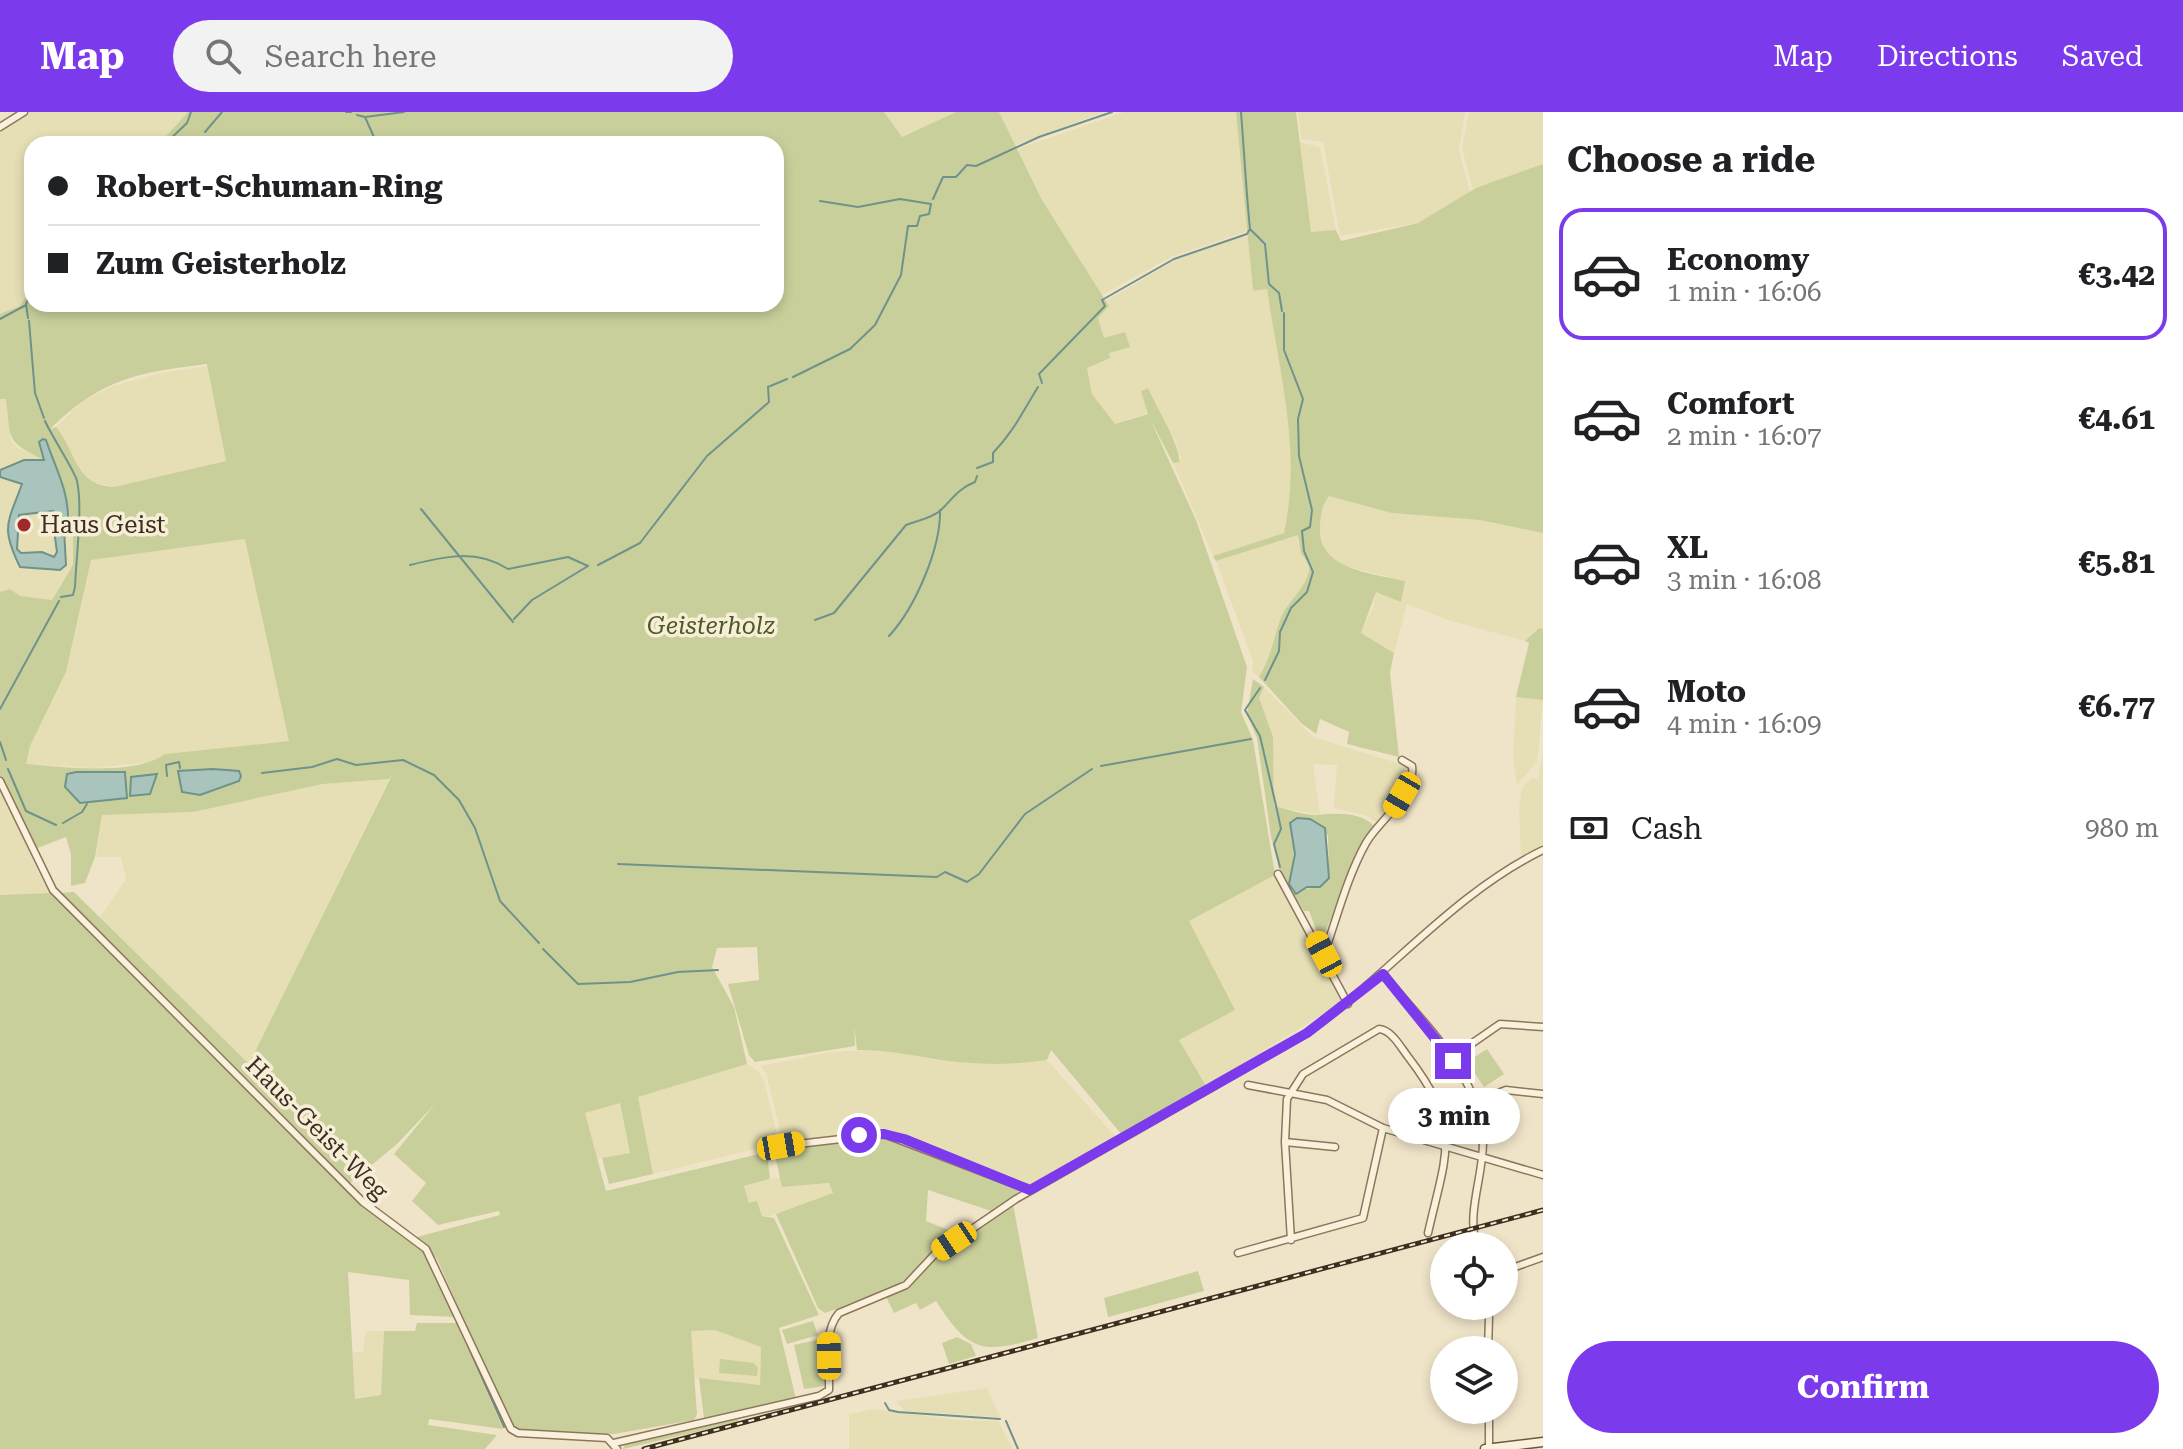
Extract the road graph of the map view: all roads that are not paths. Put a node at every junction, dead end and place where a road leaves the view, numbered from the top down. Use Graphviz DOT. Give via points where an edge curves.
graph roads {
  1 [pos="24,112"];
  2 [pos="0,127"];
  3 [pos="1402,760"];
  4 [pos="0,781"];
  5 [pos="1543,850"];
  6 [pos="1278,874"];
  7 [pos="1324,954"];
  8 [pos="1383,974"];
  9 [pos="1348,1004"];
  10 [pos="1543,1027"];
  11 [pos="1451,1058"];
  12 [pos="1248,1085"];
  13 [pos="1291,1091"];
  14 [pos="1543,1094"];
  15 [pos="1474,1102"];
  16 [pos="1383,1128"];
  17 [pos="1285,1142"];
  18 [pos="781,1146"];
  19 [pos="1335,1147"];
  20 [pos="1447,1147"];
  21 [pos="1482,1158"];
  22 [pos="1543,1175"];
  23 [pos="1030,1190"];
  24 [pos="1473,1232"];
  25 [pos="1428,1233"];
  26 [pos="1291,1240"];
  27 [pos="1238,1253"];
  28 [pos="1543,1257"];
  29 [pos="1518,1266"];
  30 [pos="1488,1424"];
  31 [pos="1543,1442"];
  32 [pos="616,1446"];
  33 [pos="1487,1449"];
  1 -- 2 [label="street"];
  3 -- 7 [label="street" via="1412,766 1413,776 1391,815 1365,845"];
  4 -- 32 [label="street, Haus-Geist-Weg" via="53,890 363,1202 426,1249 511,1429 607,1438"];
  5 -- 8 [label="street" via="1488,883"];
  6 -- 7 [label="street"];
  7 -- 9 [label="street"];
  8 -- 9 [label="street"];
  8 -- 11 [label="street"];
  9 -- 23 [label="street" via="1241,1072"];
  10 -- 11 [label="street" via="1500,1024"];
  11 -- 15 [label="street"];
  12 -- 13 [label="street"];
  13 -- 16 [label="street" via="1339,1105"];
  13 -- 17 [label="street"];
  13 -- 20 [label="street" via="1303,1074 1372,1031 1384,1029 1435,1095 1446,1121"];
  14 -- 15 [label="street" via="1506,1090"];
  15 -- 21 [label="street"];
  16 -- 20 [label="street"];
  16 -- 26 [label="street" via="1363,1218"];
  17 -- 19 [label="street"];
  17 -- 26 [label="street"];
  18 -- 23 [label="street" via="884,1134"];
  20 -- 21 [label="street"];
  20 -- 25 [label="street"];
  21 -- 22 [label="street"];
  21 -- 24 [label="street"];
  23 -- 32 [label="street" via="934,1255 906,1285 839,1313 829,1334 829,1390"];
  26 -- 27 [label="street"];
  28 -- 29 [label="street"];
  30 -- 33 [label="street"];
  31 -- 33 [label="main road"];
}
